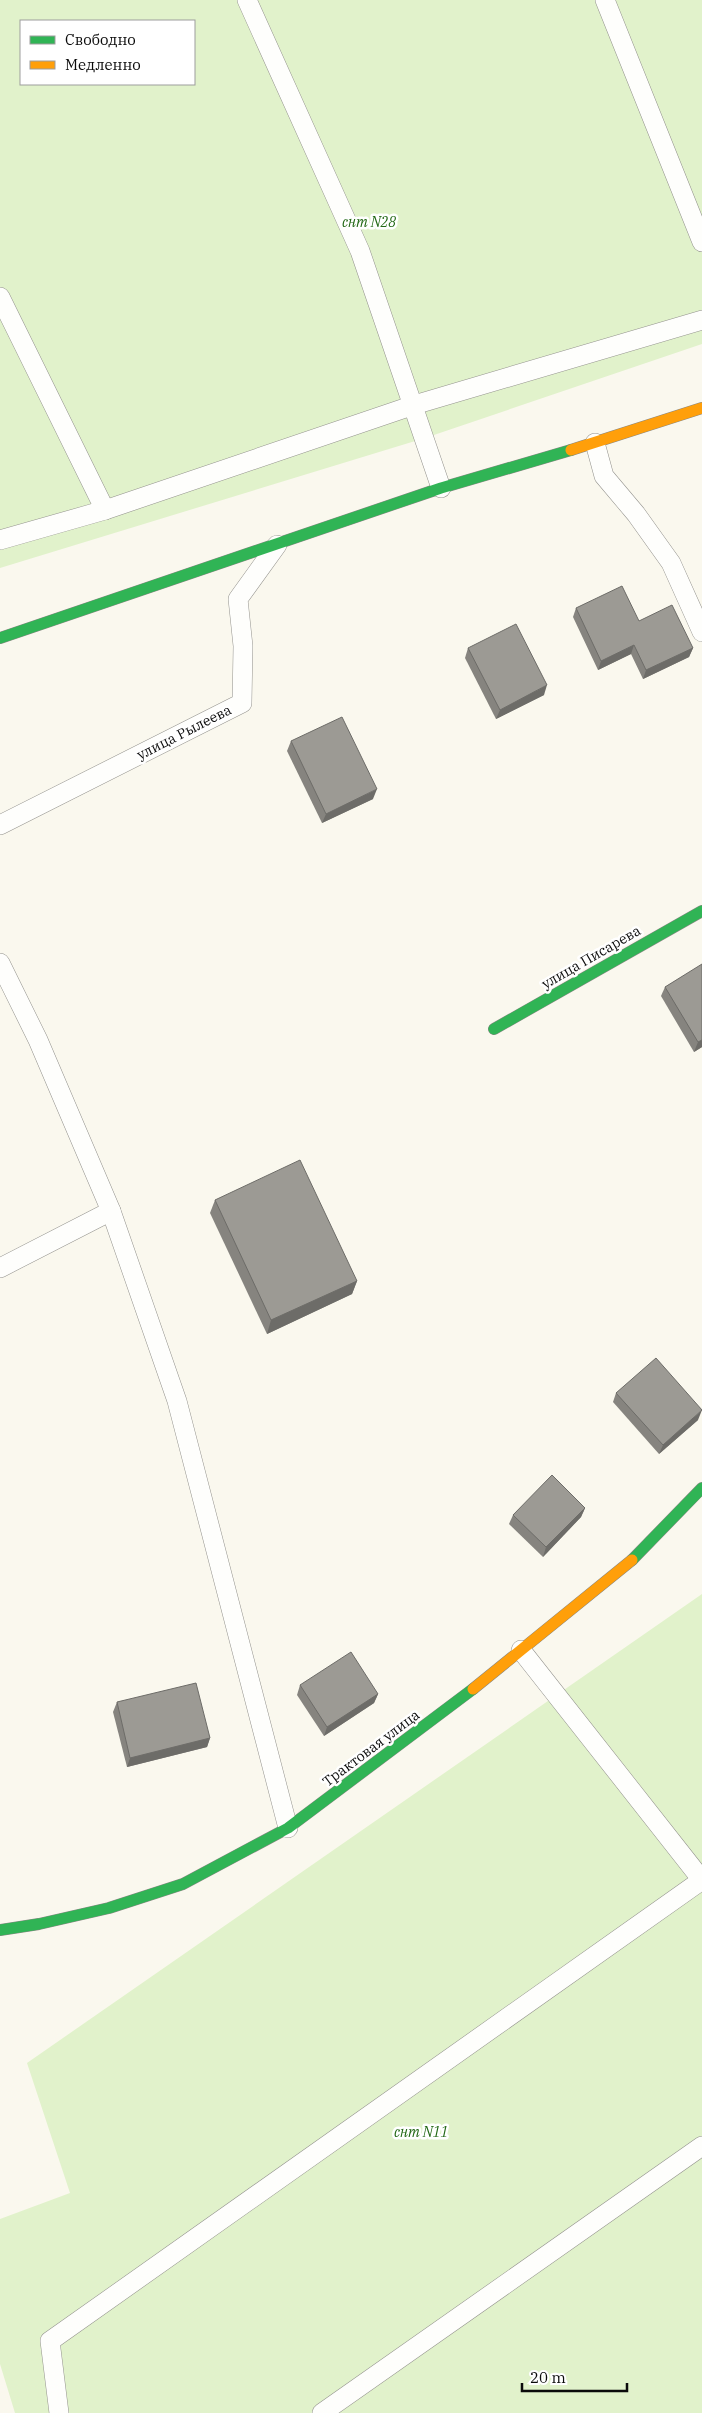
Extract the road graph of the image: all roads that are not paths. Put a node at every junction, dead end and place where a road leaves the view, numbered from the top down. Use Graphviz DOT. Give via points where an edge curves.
graph roads {
  1 [pos="247,0"];
  2 [pos="605,0"];
  3 [pos="702,242"];
  4 [pos="0,297"];
  5 [pos="702,320"];
  6 [pos="414,405"];
  7 [pos="702,408"];
  8 [pos="595,443"];
  9 [pos="441,488"];
  10 [pos="105,510"];
  11 [pos="0,540"];
  12 [pos="277,545"];
  13 [pos="702,632"];
  14 [pos="0,638"];
  15 [pos="0,825"];
  16 [pos="702,911"];
  17 [pos="0,963"];
  18 [pos="494,1029"];
  19 [pos="111,1211"];
  20 [pos="0,1268"];
  21 [pos="702,1488"];
  22 [pos="521,1650"];
  23 [pos="288,1828"];
  24 [pos="702,1880"];
  25 [pos="0,1930"];
  26 [pos="702,2146"];
  27 [pos="59,2413"];
  28 [pos="322,2413"];
  1 -- 6 [label="lane" via="360,251"];
  2 -- 3 [label="lane"];
  4 -- 10 [label="lane"];
  5 -- 6 [label="lane"];
  6 -- 9 [label="lane"];
  6 -- 10 [label="lane"];
  7 -- 8 [label="street"];
  8 -- 9 [label="street"];
  8 -- 13 [label="lane" via="604,476 636,514 670,563"];
  9 -- 12 [label="street"];
  10 -- 11 [label="lane"];
  12 -- 14 [label="street"];
  12 -- 15 [label="lane, улица Рылеева" via="238,599 243,646 242,703"];
  16 -- 18 [label="street, улица Писарева"];
  17 -- 19 [label="lane" via="38,1040"];
  19 -- 20 [label="lane"];
  19 -- 23 [label="lane" via="177,1401"];
  21 -- 22 [label="street, Трактовая улица" via="628,1563"];
  22 -- 23 [label="street, Трактовая улица" via="461,1699"];
  22 -- 24 [label="lane"];
  23 -- 25 [label="street, Трактовая улица" via="183,1884 109,1908"];
  24 -- 27 [label="lane" via="50,2340"];
  26 -- 28 [label="lane"];
}
